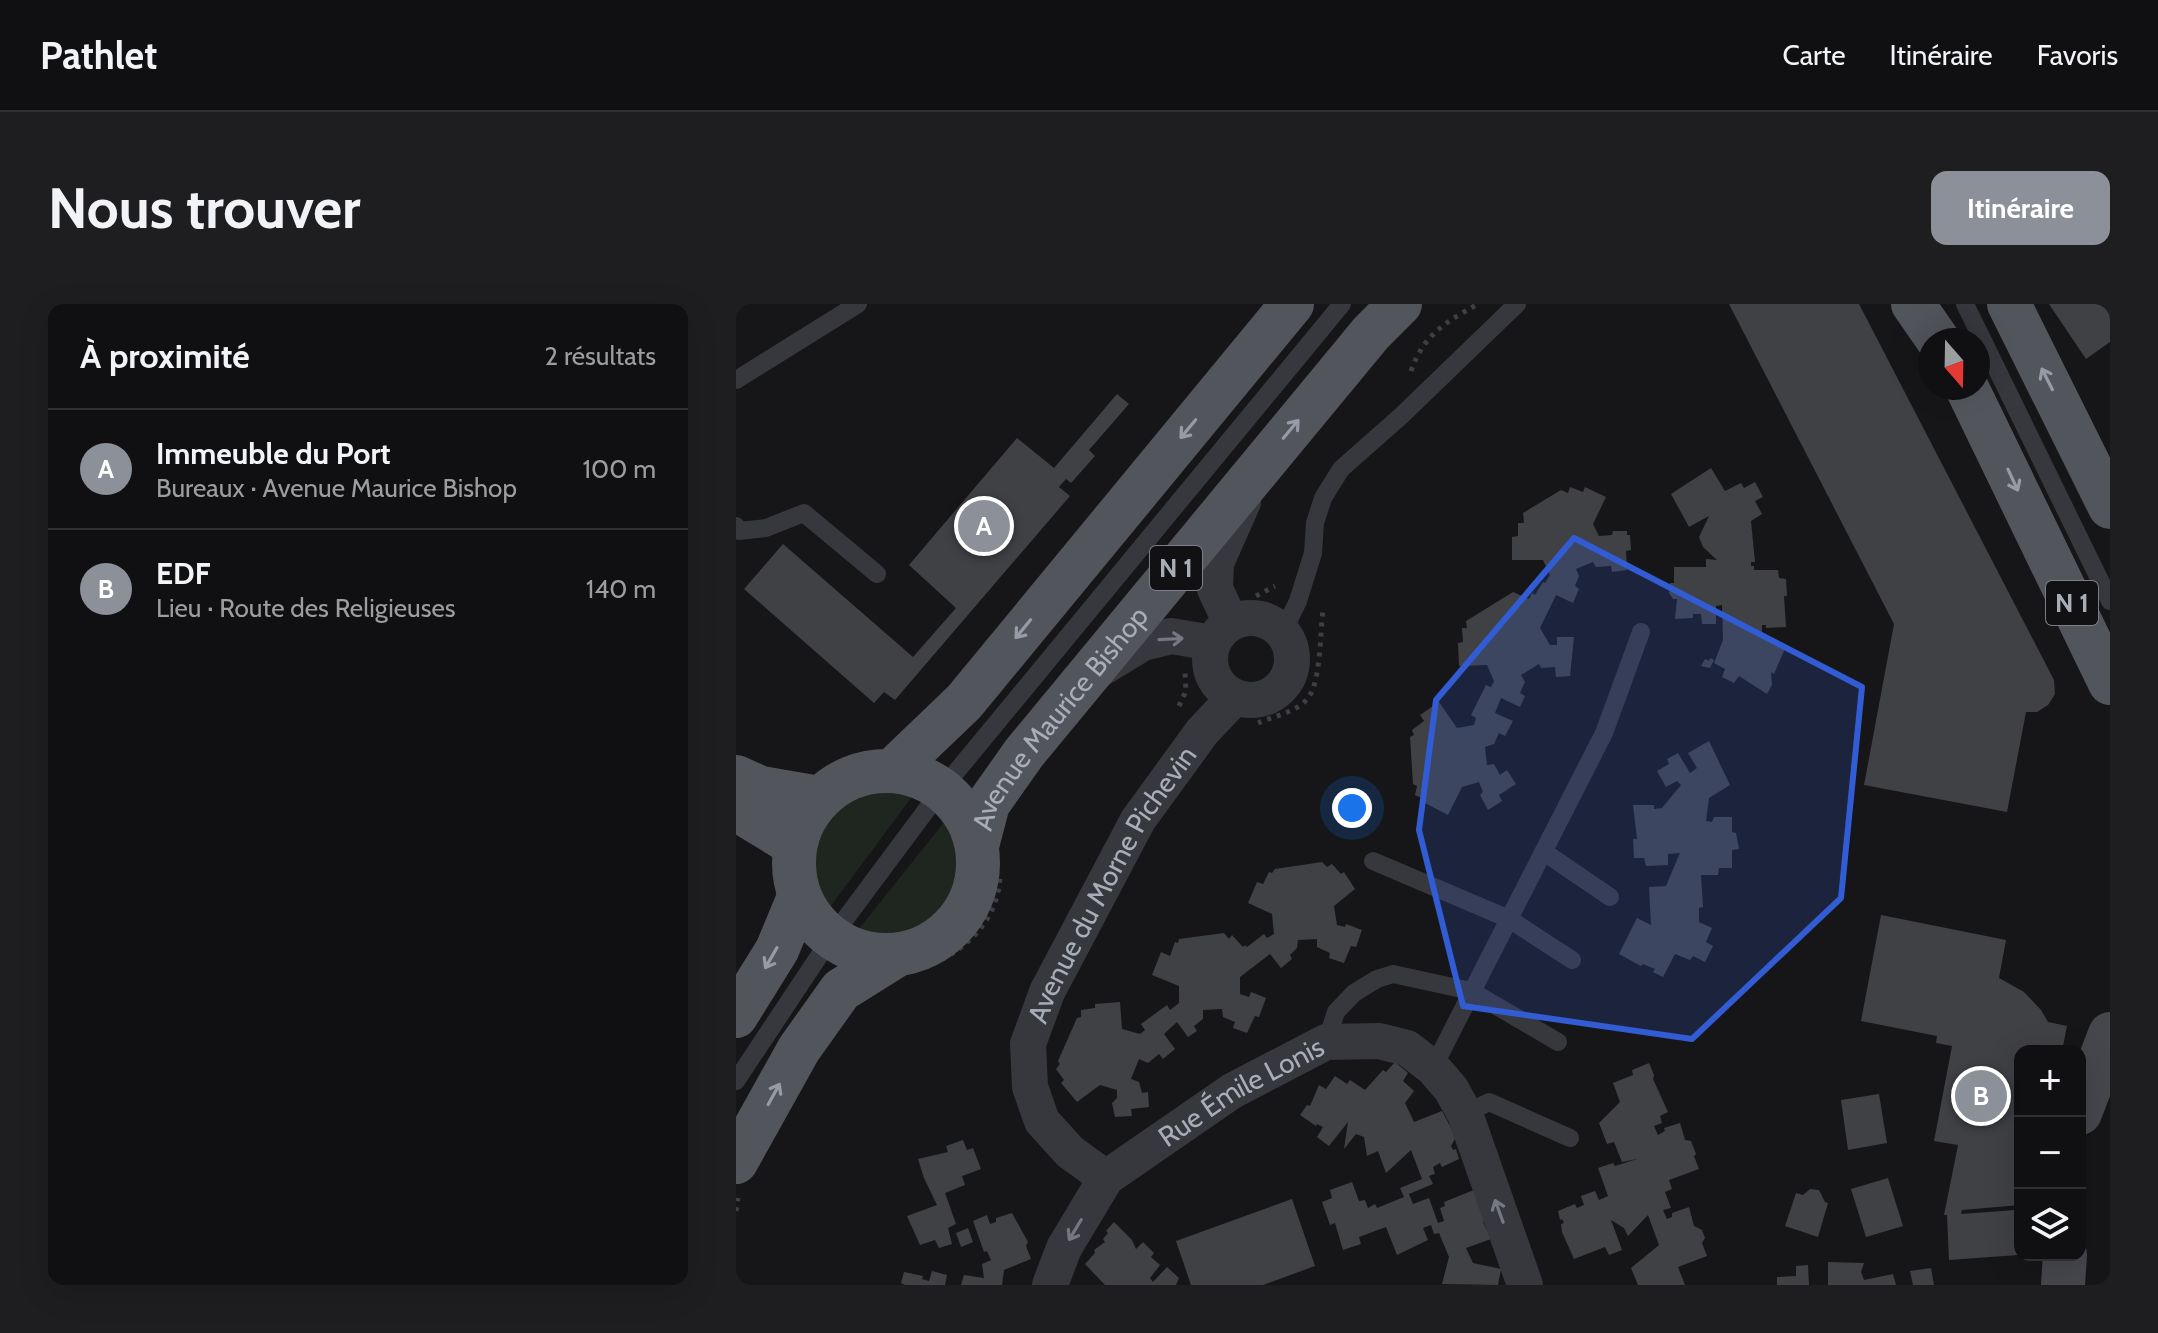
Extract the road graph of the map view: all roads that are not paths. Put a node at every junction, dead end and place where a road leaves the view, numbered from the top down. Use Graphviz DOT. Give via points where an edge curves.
graph roads {
  1 [pos="858,304"];
  2 [pos="1292,304"];
  3 [pos="1342,304"];
  4 [pos="1400,304"];
  5 [pos="1517,304"];
  6 [pos="1913,304"];
  7 [pos="1965,304"];
  8 [pos="2009,304"];
  9 [pos="1930,328"];
  10 [pos="736,380"];
  11 [pos="1973,400"];
  12 [pos="1257,470"];
  13 [pos="2091,513"];
  14 [pos="736,526"];
  15 [pos="877,574"];
  16 [pos="2110,580"];
  17 [pos="2110,601"];
  18 [pos="1231,621"];
  19 [pos="1283,632"];
  20 [pos="1641,632"];
  21 [pos="1083,680"];
  22 [pos="2110,683"];
  23 [pos="1235,697"];
  24 [pos="892,771"];
  25 [pos="736,777"];
  26 [pos="942,789"];
  27 [pos="819,798"];
  28 [pos="736,809"];
  29 [pos="795,845"];
  30 [pos="1544,852"];
  31 [pos="988,858"];
  32 [pos="1373,861"];
  33 [pos="799,897"];
  34 [pos="1610,897"];
  35 [pos="1509,919"];
  36 [pos="831,938"];
  37 [pos="1572,960"];
  38 [pos="910,962"];
  39 [pos="1471,991"];
  40 [pos="736,1016"];
  41 [pos="1326,1042"];
  42 [pos="1558,1042"];
  43 [pos="2107,1047"];
  44 [pos="1433,1068"];
  45 [pos="736,1081"];
  46 [pos="2086,1098"];
  47 [pos="1465,1114"];
  48 [pos="1570,1138"];
  49 [pos="740,1175"];
  50 [pos="1106,1178"];
  51 [pos="2065,1261"];
  52 [pos="1050,1285"];
  53 [pos="1525,1285"];
  54 [pos="2063,1285"];
  1 -- 10 [label="lane"];
  2 -- 24 [label="main road, one-way" via="964,702"];
  3 -- 26 [label="lane"];
  12 -- 4 [label="main road, Avenue Maurice Bishop / N 1, one-way"];
  5 -- 19 [label="lane" via="1341,469 1323,498 1313,553"];
  6 -- 9 [label="main road"];
  7 -- 13 [label="lane"];
  13 -- 8 [label="main road, one-way"];
  11 -- 22 [label="main road, N 1, one-way"];
  12 -- 18 [label="street" via="1216,563 1215,589"];
  12 -- 21 [label="main road, Avenue Maurice Bishop / N 1"];
  13 -- 16 [label="lane"];
  13 -- 17 [label="lane" via="2095,574"];
  14 -- 15 [label="lane" via="739,531 766,528 804,513"];
  18 -- 19 [label="street" via="1259,618"];
  21 -- 18 [label="street, one-way" via="1143,643"];
  18 -- 23 [label="street" via="1210,655 1216,681"];
  19 -- 23 [label="street" via="1293,659 1283,685 1261,699"];
  20 -- 30 [label="lane" via="1604,733"];
  21 -- 31 [label="main road, Avenue Maurice Bishop / N 1" via="988,804"];
  23 -- 50 [label="street, Avenue du Morne Pichevin" via="1202,732 1138,820 1047,992 1028,1044 1030,1087 1042,1121 1070,1152"];
  24 -- 26 [label="main road"];
  24 -- 27 [label="main road" via="866,772"];
  25 -- 27 [label="main road" via="761,788"];
  26 -- 31 [label="main road" via="958,805"];
  26 -- 36 [label="lane"];
  27 -- 29 [label="main road"];
  28 -- 29 [label="main road"];
  29 -- 33 [label="main road" via="793,872"];
  30 -- 34 [label="lane"];
  30 -- 35 [label="lane"];
  31 -- 38 [label="main road" via="969,905 951,929"];
  32 -- 35 [label="lane"];
  33 -- 36 [label="main road"];
  33 -- 40 [label="main road, one-way" via="777,950"];
  35 -- 37 [label="lane"];
  35 -- 39 [label="lane"];
  36 -- 38 [label="main road" via="854,950"];
  36 -- 45 [label="lane"];
  49 -- 38 [label="main road, one-way" via="799,1049 841,990"];
  39 -- 41 [label="lane" via="1393,974 1377,979 1336,1012"];
  39 -- 42 [label="lane"];
  39 -- 44 [label="lane"];
  41 -- 44 [label="street, Rue Émile Lonis" via="1379,1041 1407,1048"];
  41 -- 50 [label="street, Rue Émile Lonis" via="1232,1091"];
  43 -- 46 [label="main road"];
  44 -- 47 [label="street, Rue Émile Lonis"];
  47 -- 48 [label="lane" via="1489,1102"];
  53 -- 47 [label="street, Rue Émile Lonis, one-way"];
  50 -- 52 [label="street, one-way" via="1064,1248"];
  51 -- 54 [label="main road"];
}
